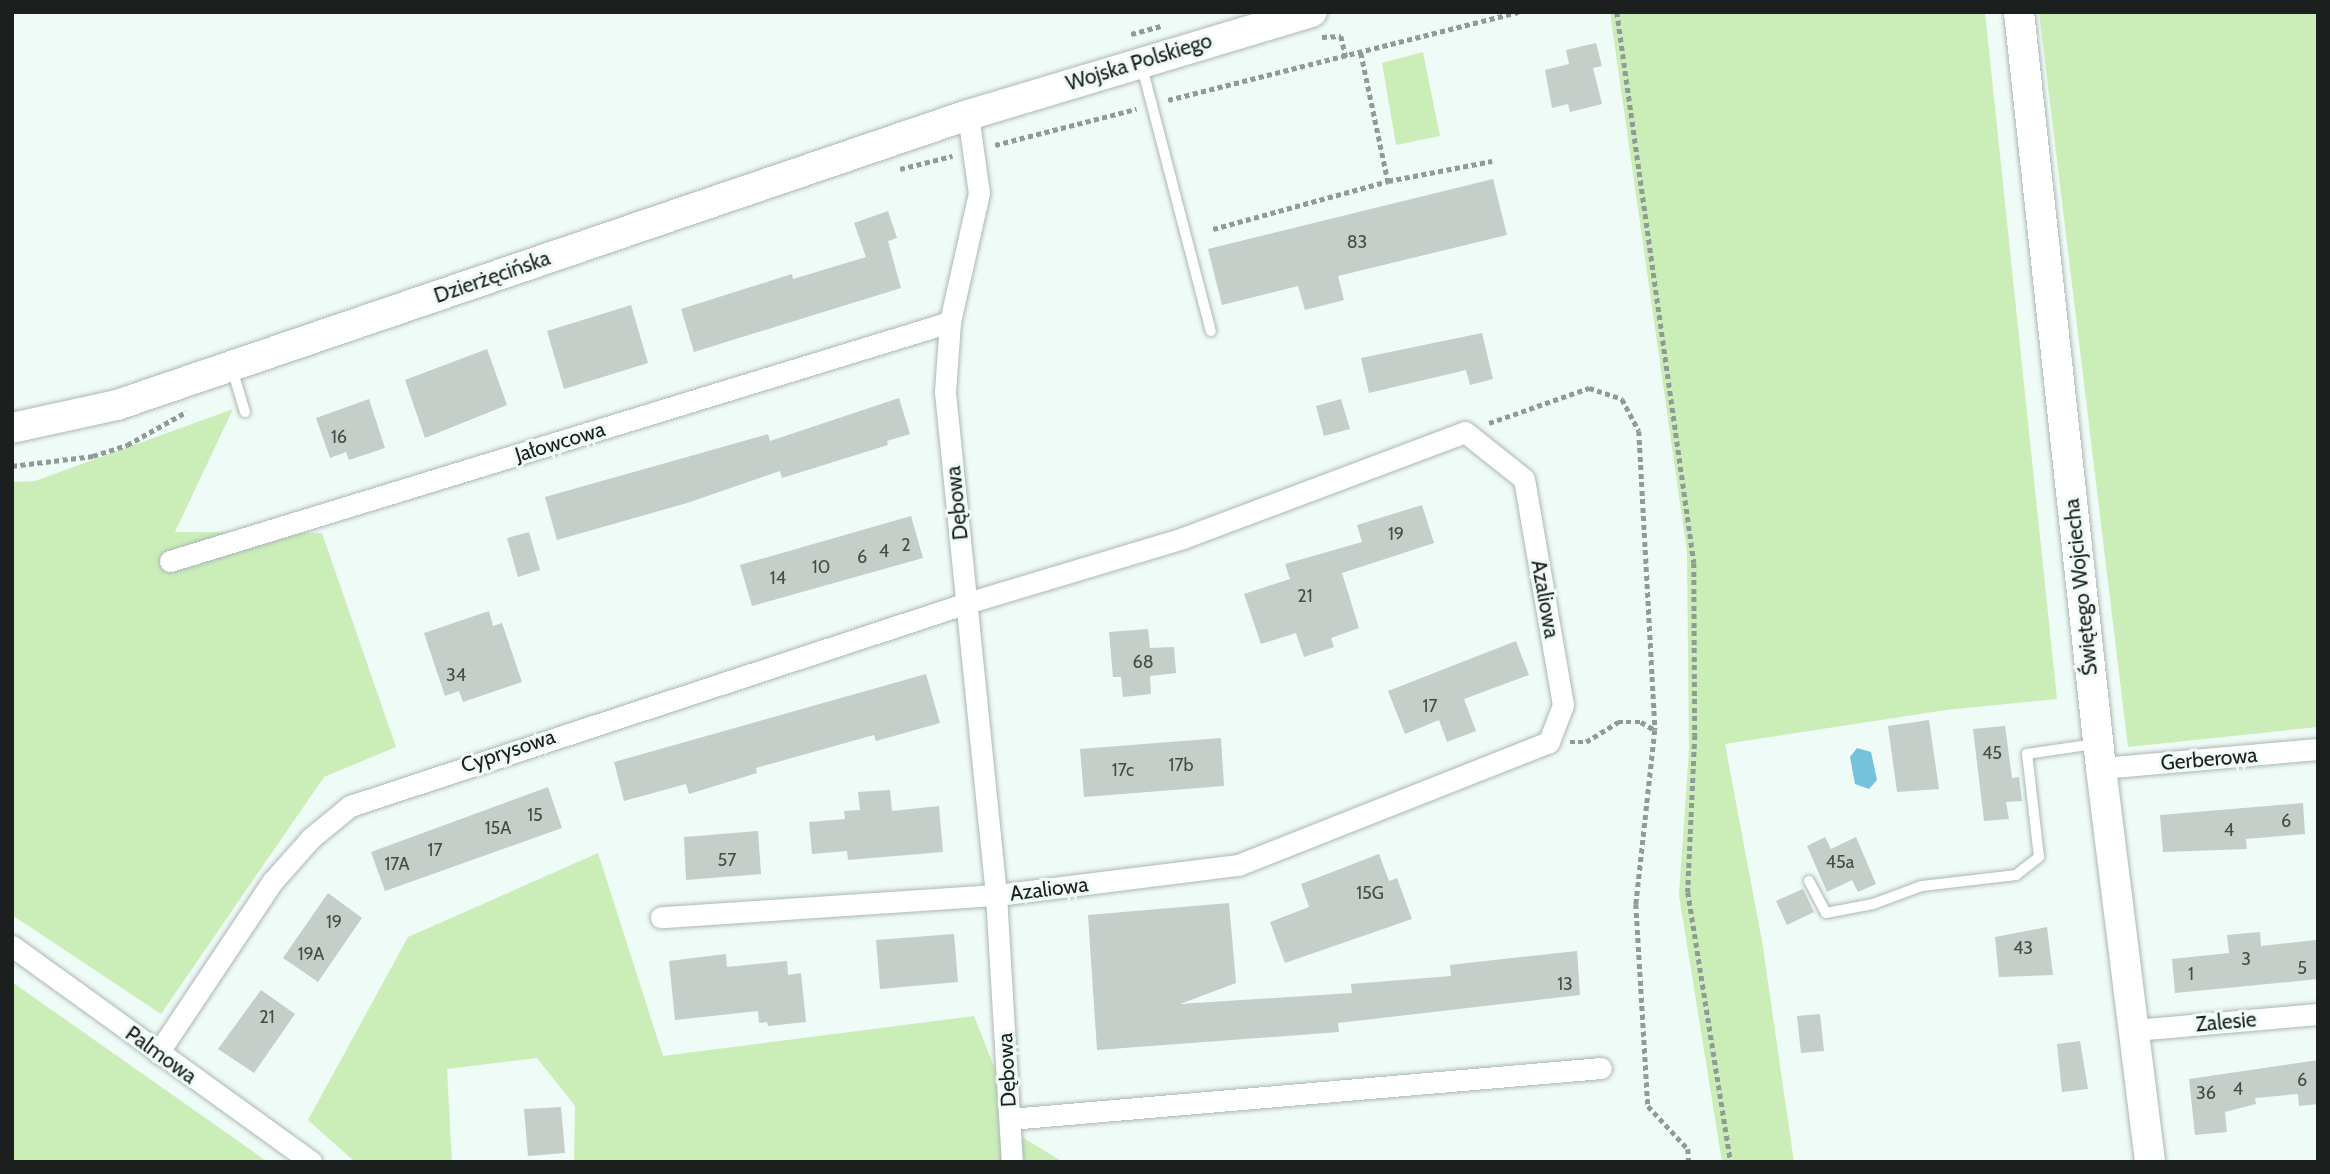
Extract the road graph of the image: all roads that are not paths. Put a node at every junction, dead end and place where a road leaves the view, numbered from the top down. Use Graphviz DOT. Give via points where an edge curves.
graph roads {
  1 [pos="2019,12"];
  2 [pos="1315,19"];
  3 [pos="1140,61"];
  4 [pos="968,115"];
  5 [pos="950,322"];
  6 [pos="1211,331"];
  7 [pos="231,366"];
  8 [pos="245,412"];
  9 [pos="12,428"];
  10 [pos="170,562"];
  11 [pos="967,603"];
  12 [pos="2318,749"];
  13 [pos="2099,756"];
  14 [pos="1809,881"];
  15 [pos="996,895"];
  16 [pos="661,917"];
  17 [pos="12,946"];
  18 [pos="2318,1014"];
  19 [pos="2134,1030"];
  20 [pos="158,1053"];
  21 [pos="1601,1068"];
  22 [pos="1010,1119"];
  23 [pos="311,1162"];
  24 [pos="1012,1162"];
  25 [pos="2150,1162"];
  1 -- 13 [label="street, Świętego Wojciecha"];
  2 -- 3 [label="street, Wojska Polskiego"];
  3 -- 4 [label="street, Wojska Polskiego"];
  3 -- 6 [label="lane"];
  4 -- 5 [label="street, Dębowa" via="979,194"];
  4 -- 7 [label="street, Dzierżęcińska"];
  5 -- 10 [label="street, Jałowcowa"];
  5 -- 11 [label="street, Dębowa" via="945,392"];
  7 -- 8 [label="lane"];
  7 -- 9 [label="street, Dzierżęcińska" via="117,405"];
  11 -- 15 [label="street, Dębowa"];
  11 -- 15 [label="street, Azaliowa" via="1183,538 1465,432 1524,479 1563,705 1549,742 1238,865"];
  11 -- 20 [label="street, Cyprysowa" via="350,806 311,838 272,882"];
  12 -- 13 [label="street, Gerberowa"];
  13 -- 14 [label="lane" via="2027,754 2039,857 2016,875 1922,886 1873,904 1826,913"];
  13 -- 19 [label="street, Świętego Wojciecha"];
  15 -- 16 [label="street"];
  15 -- 22 [label="street, Dębowa"];
  17 -- 20 [label="street, Palmowa"];
  18 -- 19 [label="street, Zalesie"];
  19 -- 25 [label="street, Świętego Wojciecha"];
  20 -- 23 [label="street, Palmowa"];
  21 -- 22 [label="street"];
  22 -- 24 [label="street, Dębowa"];
}
